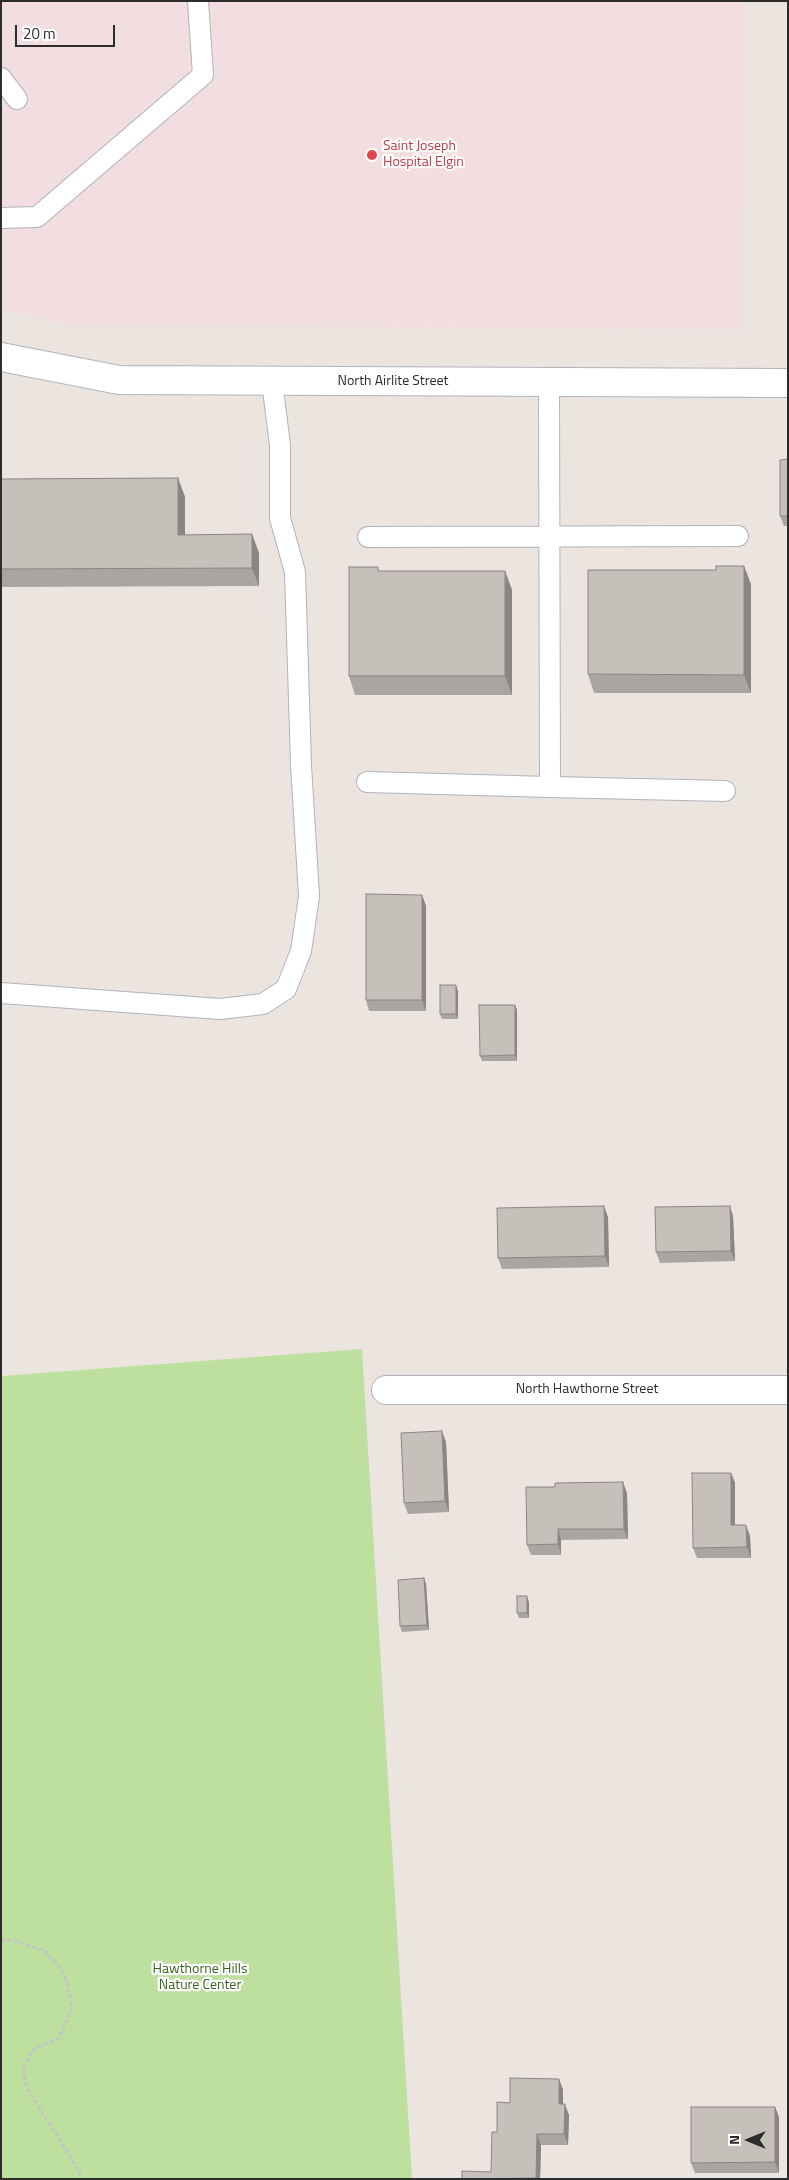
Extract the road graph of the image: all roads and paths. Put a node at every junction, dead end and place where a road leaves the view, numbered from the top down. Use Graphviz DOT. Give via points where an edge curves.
graph roads {
  1 [pos="198,1"];
  2 [pos="1,78"];
  3 [pos="17,99"];
  4 [pos="1,218"];
  5 [pos="1,357"];
  6 [pos="272,382"];
  7 [pos="549,383"];
  8 [pos="788,383"];
  9 [pos="738,536"];
  10 [pos="368,537"];
  11 [pos="550,537"];
  12 [pos="367,782"];
  13 [pos="550,787"];
  14 [pos="724,791"];
  15 [pos="1,993"];
  16 [pos="386,1390"];
  17 [pos="788,1390"];
  18 [pos="1,1941"];
  19 [pos="82,2179"];
  1 -- 4 [label="lane" via="203,75 36,217"];
  2 -- 3 [label="lane"];
  5 -- 6 [label="street, North Airlite Street" via="119,380"];
  6 -- 7 [label="street, North Airlite Street"];
  6 -- 15 [label="lane" via="280,445 280,518 295,572 309,896 302,951 286,989 262,1004 220,1009"];
  7 -- 8 [label="street, North Airlite Street"];
  7 -- 11 [label="lane"];
  9 -- 11 [label="lane"];
  10 -- 11 [label="lane"];
  11 -- 13 [label="lane"];
  12 -- 13 [label="lane"];
  13 -- 14 [label="lane"];
  16 -- 17 [label="street, North Hawthorne Street"];
  18 -- 19 [label="path" via="12,1940 45,1951 65,1974 72,2008 59,2038 34,2049 23,2068 27,2088"];
}
